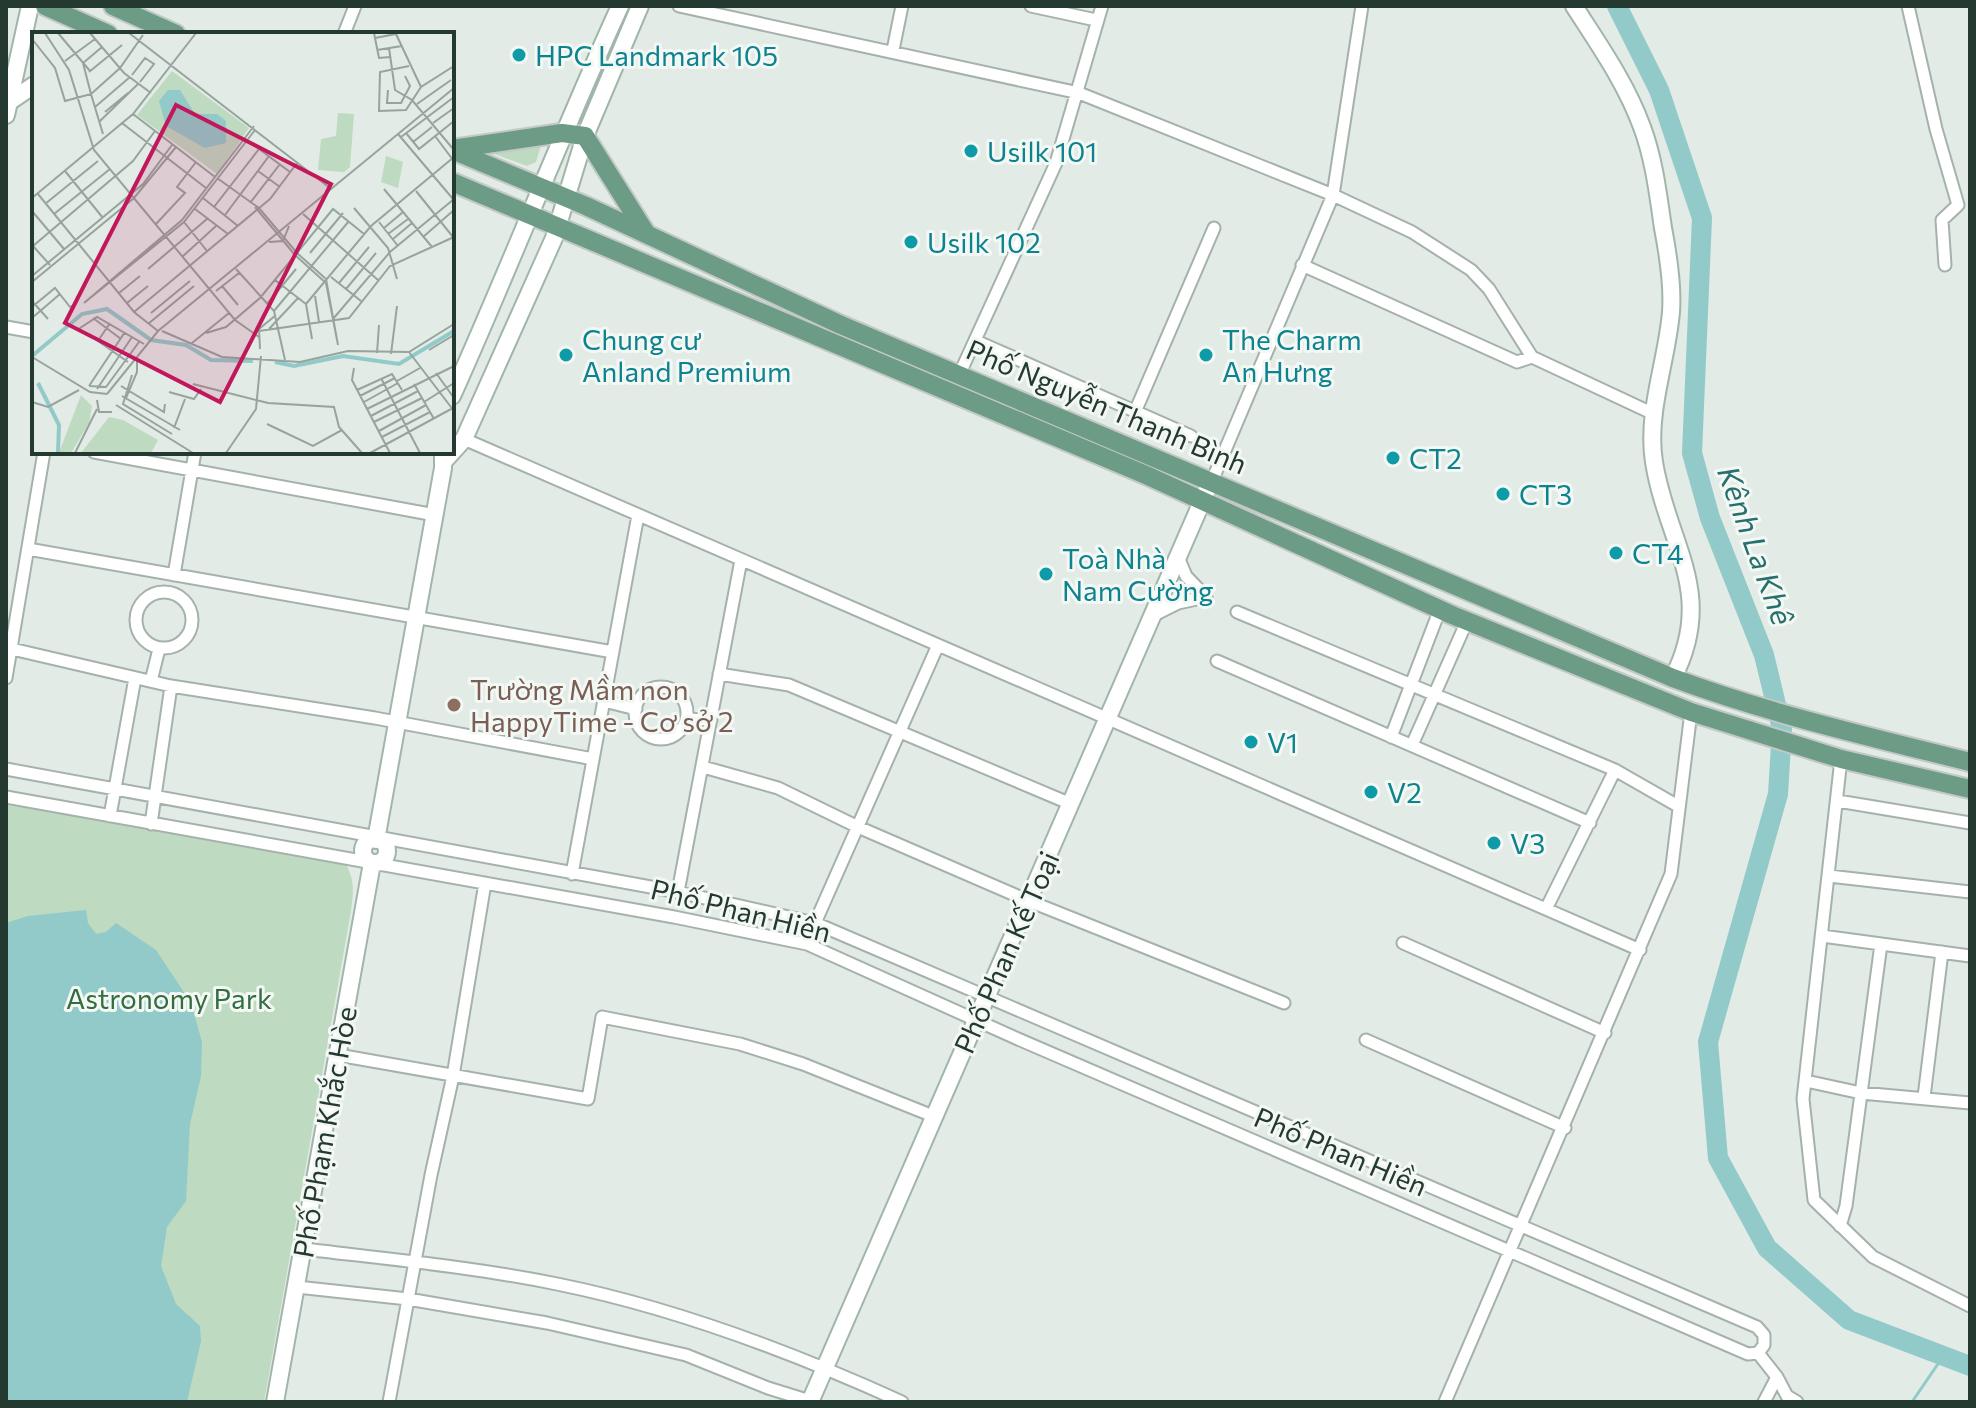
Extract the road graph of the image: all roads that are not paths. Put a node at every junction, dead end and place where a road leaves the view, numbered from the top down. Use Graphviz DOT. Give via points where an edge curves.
graph roads {
  1 [pos="30,6"];
  2 [pos="45,6"];
  3 [pos="113,6"];
  4 [pos="355,6"];
  5 [pos="620,6"];
  6 [pos="640,6"];
  7 [pos="679,6"];
  8 [pos="902,6"];
  9 [pos="1031,6"];
  10 [pos="1102,6"];
  11 [pos="1362,6"];
  12 [pos="1574,6"];
  13 [pos="1908,6"];
  14 [pos="1096,20"];
  15 [pos="104,32"];
  16 [pos="172,32"];
  17 [pos="345,32"];
  18 [pos="893,50"];
  19 [pos="32,87"];
  20 [pos="1079,93"];
  21 [pos="7,109"];
  22 [pos="562,133"];
  23 [pos="585,136"];
  24 [pos="454,150"];
  25 [pos="454,151"];
  26 [pos="454,183"];
  27 [pos="541,187"];
  28 [pos="1955,187"];
  29 [pos="1970,188"];
  30 [pos="1333,195"];
  31 [pos="567,198"];
  32 [pos="532,214"];
  33 [pos="559,226"];
  34 [pos="1214,228"];
  35 [pos="648,235"];
  36 [pos="1302,265"];
  37 [pos="1945,265"];
  38 [pos="6,327"];
  39 [pos="32,332"];
  40 [pos="976,341"];
  41 [pos="1532,357"];
  42 [pos="960,373"];
  43 [pos="454,391"];
  44 [pos="1135,412"];
  45 [pos="1656,415"];
  46 [pos="458,436"];
  47 [pos="1191,436"];
  48 [pos="44,454"];
  49 [pos="104,454"];
  50 [pos="195,454"];
  51 [pos="443,457"];
  52 [pos="192,472"];
  53 [pos="1212,481"];
  54 [pos="1201,501"];
  55 [pos="435,515"];
  56 [pos="638,515"];
  57 [pos="28,549"];
  58 [pos="1178,557"];
  59 [pos="741,560"];
  60 [pos="174,575"];
  61 [pos="6,594"];
  62 [pos="21,596"];
  63 [pos="1440,609"];
  64 [pos="1237,612"];
  65 [pos="1154,615"];
  66 [pos="416,619"];
  67 [pos="1467,621"];
  68 [pos="938,645"];
  69 [pos="12,649"];
  70 [pos="159,649"];
  71 [pos="613,652"];
  72 [pos="1217,661"];
  73 [pos="719,674"];
  74 [pos="6,678"];
  75 [pos="135,678"];
  76 [pos="1673,678"];
  77 [pos="151,681"];
  78 [pos="171,686"];
  79 [pos="1412,686"];
  80 [pos="1434,696"];
  81 [pos="604,701"];
  82 [pos="636,709"];
  83 [pos="1691,712"];
  84 [pos="686,719"];
  85 [pos="1108,719"];
  86 [pos="711,720"];
  87 [pos="397,723"];
  88 [pos="901,730"];
  89 [pos="1391,737"];
  90 [pos="1412,745"];
  91 [pos="1968,757"];
  92 [pos="593,759"];
  93 [pos="1841,759"];
  94 [pos="703,767"];
  95 [pos="6,769"];
  96 [pos="1615,770"];
  97 [pos="113,789"];
  98 [pos="1970,789"];
  99 [pos="154,796"];
  100 [pos="6,797"];
  101 [pos="1838,801"];
  102 [pos="1071,804"];
  103 [pos="1678,806"];
  104 [pos="110,816"];
  105 [pos="1590,823"];
  106 [pos="1970,823"];
  107 [pos="151,824"];
  108 [pos="858,827"];
  109 [pos="376,840"];
  110 [pos="372,863"];
  111 [pos="572,874"];
  112 [pos="1829,876"];
  113 [pos="485,883"];
  114 [pos="678,892"];
  115 [pos="1970,892"];
  116 [pos="1029,901"];
  117 [pos="1547,907"];
  118 [pos="815,923"];
  119 [pos="1822,936"];
  120 [pos="1403,943"];
  121 [pos="1881,944"];
  122 [pos="1640,950"];
  123 [pos="1942,952"];
  124 [pos="1970,956"];
  125 [pos="987,997"];
  126 [pos="1284,1003"];
  127 [pos="977,1021"];
  128 [pos="1605,1033"];
  129 [pos="1366,1040"];
  130 [pos="338,1055"];
  131 [pos="453,1076"];
  132 [pos="1806,1081"];
  133 [pos="1861,1093"];
  134 [pos="1924,1097"];
  135 [pos="1970,1103"];
  136 [pos="933,1116"];
  137 [pos="1565,1128"];
  138 [pos="1840,1226"];
  139 [pos="1522,1229"];
  140 [pos="304,1249"];
  141 [pos="1511,1252"];
  142 [pos="414,1262"];
  143 [pos="297,1287"];
  144 [pos="408,1299"];
  145 [pos="1970,1306"];
  146 [pos="1758,1353"];
  147 [pos="826,1367"];
  148 [pos="1777,1377"];
  149 [pos="1790,1400"];
  150 [pos="275,1402"];
  151 [pos="389,1402"];
  152 [pos="811,1402"];
  153 [pos="902,1402"];
  154 [pos="1445,1402"];
  155 [pos="1764,1402"];
  1 -- 21 [label="street"];
  2 -- 15 [label="main road"];
  3 -- 16 [label="main road"];
  4 -- 17 [label="street"];
  5 -- 22 [label="street"];
  6 -- 23 [label="street"];
  7 -- 18 [label="street"];
  8 -- 18 [label="street"];
  9 -- 14 [label="street"];
  10 -- 14 [label="street"];
  11 -- 30 [label="street"];
  12 -- 45 [label="street" via="1621,80 1650,153 1672,310"];
  13 -- 28 [label="street"];
  14 -- 20 [label="street"];
  18 -- 20 [label="street"];
  19 -- 21 [label="street"];
  20 -- 30 [label="street"];
  20 -- 40 [label="street" via="1056,163"];
  22 -- 23 [label="main road"];
  22 -- 24 [label="main road"];
  22 -- 27 [label="street"];
  23 -- 31 [label="street"];
  23 -- 35 [label="main road"];
  25 -- 27 [label="main road, Phố Nguyễn Thanh Bình"];
  26 -- 32 [label="main road, Phố Nguyễn Thanh Bình"];
  27 -- 31 [label="main road, Phố Nguyễn Thanh Bình"];
  27 -- 32 [label="street"];
  28 -- 29 [label="street"];
  28 -- 37 [label="street" via="1958,205 1942,220"];
  30 -- 36 [label="street"];
  30 -- 41 [label="street" via="1404,228 1471,270"];
  31 -- 33 [label="street"];
  31 -- 35 [label="main road, Phố Nguyễn Thanh Bình"];
  32 -- 33 [label="main road, Phố Nguyễn Thanh Bình"];
  32 -- 43 [label="street"];
  33 -- 46 [label="street"];
  33 -- 54 [label="main road, Phố Nguyễn Thanh Bình"];
  34 -- 44 [label="street"];
  35 -- 42 [label="main road, Phố Nguyễn Thanh Bình" via="841,325"];
  36 -- 41 [label="street" via="1517,362"];
  36 -- 53 [label="street"];
  38 -- 39 [label="street"];
  40 -- 42 [label="street"];
  40 -- 44 [label="street"];
  41 -- 45 [label="street"];
  42 -- 53 [label="main road, Phố Nguyễn Thanh Bình"];
  44 -- 47 [label="street"];
  45 -- 76 [label="street" via="1654,464 1691,600 1692,627"];
  46 -- 56 [label="street"];
  48 -- 57 [label="street"];
  49 -- 52 [label="street"];
  50 -- 52 [label="street"];
  51 -- 55 [label="street"];
  52 -- 55 [label="street"];
  52 -- 60 [label="street"];
  53 -- 54 [label="street, Phố Phan Kế Toại"];
  53 -- 76 [label="main road, Phố Nguyễn Thanh Bình"];
  54 -- 58 [label="street, Phố Phan Kế Toại"];
  54 -- 63 [label="main road, Phố Nguyễn Thanh Bình"];
  55 -- 66 [label="street"];
  56 -- 59 [label="street"];
  56 -- 71 [label="street"];
  57 -- 60 [label="street"];
  57 -- 62 [label="street"];
  58 -- 65 [label="street, Phố Phan Kế Toại"];
  58 -- 65 [label="street" via="1186,576 1206,597"];
  59 -- 68 [label="street"];
  59 -- 73 [label="street"];
  60 -- 66 [label="street"];
  61 -- 62 [label="street"];
  62 -- 69 [label="street"];
  63 -- 67 [label="main road, Phố Nguyễn Thanh Bình"];
  63 -- 79 [label="street"];
  64 -- 79 [label="street"];
  65 -- 85 [label="street, Phố Phan Kế Toại"];
  66 -- 71 [label="street"];
  66 -- 87 [label="street"];
  67 -- 80 [label="street"];
  67 -- 83 [label="main road, Phố Nguyễn Thanh Bình"];
  68 -- 85 [label="street"];
  68 -- 88 [label="street"];
  69 -- 74 [label="street"];
  69 -- 75 [label="street"];
  70 -- 70 [label="street" via="177,646 189,634 192,616 184,600 168,592 150,595 138,607 135,625 143,641"];
  70 -- 77 [label="street"];
  71 -- 81 [label="street"];
  72 -- 89 [label="street"];
  73 -- 86 [label="street"];
  73 -- 88 [label="street" via="789,685"];
  75 -- 77 [label="street"];
  75 -- 97 [label="street"];
  76 -- 91 [label="main road, Phố Nguyễn Thanh Bình" via="1838,730"];
  77 -- 78 [label="street"];
  78 -- 87 [label="street"];
  78 -- 99 [label="street"];
  79 -- 80 [label="street"];
  79 -- 89 [label="street"];
  80 -- 90 [label="street"];
  80 -- 96 [label="street"];
  81 -- 82 [label="street"];
  81 -- 92 [label="street"];
  82 -- 84 [label="street" via="634,718 642,733 658,740 674,737"];
  82 -- 84 [label="street" via="648,690 664,687 679,694"];
  83 -- 93 [label="main road, Phố Nguyễn Thanh Bình"];
  83 -- 103 [label="street"];
  84 -- 86 [label="street"];
  85 -- 102 [label="street, Phố Phan Kế Toại"];
  85 -- 117 [label="street"];
  86 -- 94 [label="street"];
  87 -- 92 [label="street"];
  87 -- 109 [label="street"];
  88 -- 102 [label="street"];
  88 -- 108 [label="street"];
  89 -- 90 [label="street"];
  90 -- 105 [label="street"];
  92 -- 111 [label="street"];
  93 -- 98 [label="main road"];
  93 -- 101 [label="street"];
  94 -- 108 [label="street" via="778,788"];
  94 -- 114 [label="street"];
  95 -- 97 [label="street, Phố Phan Hiền"];
  96 -- 103 [label="street"];
  96 -- 105 [label="street"];
  97 -- 99 [label="street, Phố Phan Hiền"];
  97 -- 104 [label="street"];
  99 -- 107 [label="street"];
  99 -- 109 [label="street, Phố Phan Hiền"];
  100 -- 104 [label="street, Phố Phan Hiền"];
  101 -- 106 [label="street"];
  101 -- 112 [label="street"];
  102 -- 116 [label="street, Phố Phan Kế Toại"];
  103 -- 122 [label="street" via="1671,874"];
  104 -- 107 [label="street, Phố Phan Hiền"];
  105 -- 117 [label="street"];
  107 -- 110 [label="street, Phố Phan Hiền"];
  108 -- 116 [label="street"];
  108 -- 118 [label="street"];
  109 -- 110 [label="street, Phố Phạm Khắc Hòe" via="386,853"];
  109 -- 111 [label="street, Phố Phan Hiền"];
  110 -- 113 [label="street, Phố Phan Hiền"];
  110 -- 130 [label="street, Phố Phạm Khắc Hòe"];
  111 -- 114 [label="street, Phố Phan Hiền"];
  112 -- 115 [label="street"];
  112 -- 119 [label="street"];
  113 -- 127 [label="street, Phố Phan Hiền" via="807,944"];
  113 -- 131 [label="street"];
  114 -- 118 [label="street, Phố Phan Hiền"];
  116 -- 125 [label="street, Phố Phan Kế Toại"];
  116 -- 126 [label="street"];
  117 -- 122 [label="street"];
  118 -- 125 [label="street, Phố Phan Hiền"];
  119 -- 121 [label="street"];
  119 -- 132 [label="street"];
  120 -- 128 [label="street"];
  121 -- 123 [label="street"];
  121 -- 133 [label="street"];
  122 -- 128 [label="street"];
  123 -- 124 [label="street"];
  123 -- 134 [label="street"];
  125 -- 127 [label="street, Phố Phan Kế Toại"];
  125 -- 139 [label="street, Phố Phan Hiền"];
  127 -- 136 [label="street, Phố Phan Kế Toại"];
  127 -- 141 [label="street, Phố Phan Hiền"];
  128 -- 137 [label="street"];
  129 -- 137 [label="street"];
  130 -- 131 [label="street"];
  130 -- 140 [label="street, Phố Phạm Khắc Hòe"];
  131 -- 136 [label="street" via="588,1099 602,1017 740,1044"];
  131 -- 142 [label="street"];
  132 -- 133 [label="street"];
  132 -- 138 [label="street" via="1803,1099 1814,1200"];
  133 -- 134 [label="street"];
  133 -- 138 [label="street"];
  134 -- 135 [label="street"];
  136 -- 147 [label="street, Phố Phan Kế Toại"];
  137 -- 139 [label="street"];
  138 -- 145 [label="street" via="1873,1257"];
  139 -- 141 [label="street"];
  139 -- 146 [label="street, Phố Phan Hiền" via="1757,1327 1764,1335"];
  140 -- 142 [label="street"];
  140 -- 143 [label="street, Phố Phạm Khắc Hòe"];
  141 -- 146 [label="street, Phố Phan Hiền" via="1748,1354"];
  141 -- 154 [label="street"];
  142 -- 144 [label="street"];
  142 -- 147 [label="street" via="558,1284 691,1319"];
  143 -- 144 [label="street"];
  143 -- 150 [label="street, Phố Phạm Khắc Hòe"];
  144 -- 151 [label="street"];
  144 -- 152 [label="street" via="686,1355"];
  146 -- 148 [label="street"];
  147 -- 152 [label="street, Phố Phan Kế Toại"];
  147 -- 153 [label="street"];
  148 -- 149 [label="street"];
  148 -- 155 [label="street"];
}
